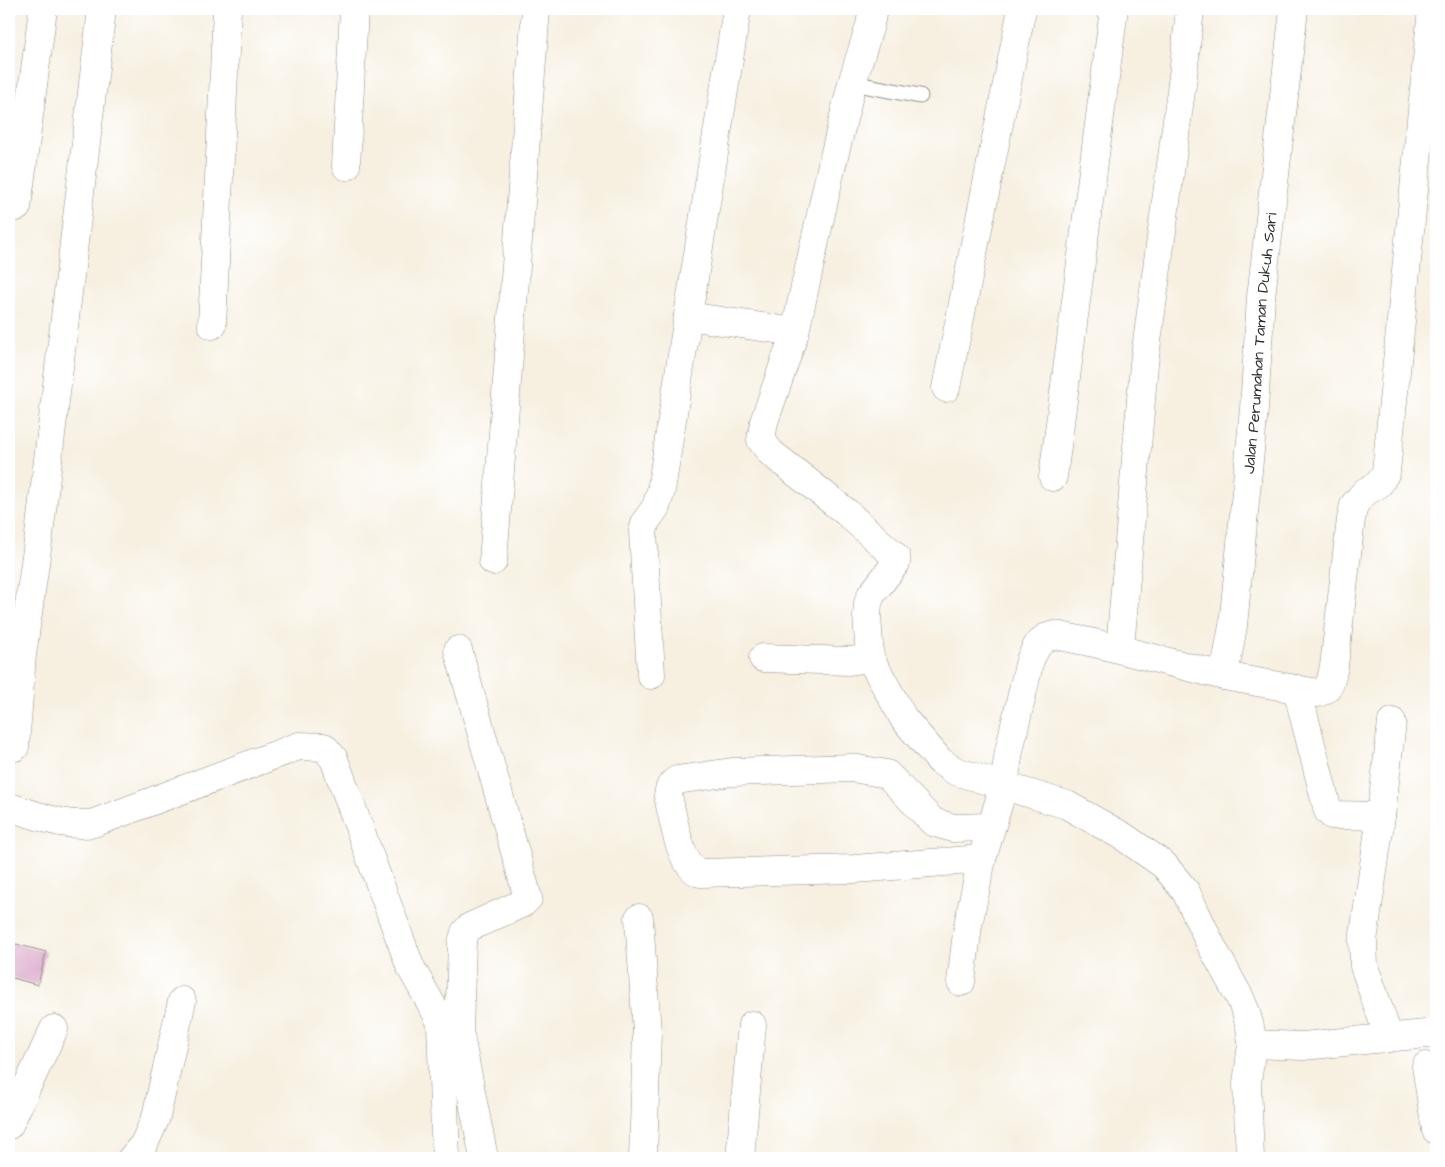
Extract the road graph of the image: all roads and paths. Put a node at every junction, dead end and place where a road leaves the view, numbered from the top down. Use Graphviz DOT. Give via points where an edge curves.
graph roads {
  1 [pos="43,9"];
  2 [pos="102,9"];
  3 [pos="227,9"];
  4 [pos="354,9"];
  5 [pos="536,9"];
  6 [pos="737,9"];
  7 [pos="873,9"];
  8 [pos="1022,9"];
  9 [pos="1114,9"];
  10 [pos="1190,9"];
  11 [pos="1294,9"];
  12 [pos="1432,9"];
  13 [pos="852,83"];
  14 [pos="920,96"];
  15 [pos="346,166"];
  16 [pos="17,207"];
  17 [pos="688,316"];
  18 [pos="212,325"];
  19 [pos="795,332"];
  20 [pos="946,388"];
  21 [pos="1054,477"];
  22 [pos="493,562"];
  23 [pos="1120,649"];
  24 [pos="458,650"];
  25 [pos="763,658"];
  26 [pos="870,658"];
  27 [pos="651,675"];
  28 [pos="1224,676"];
  29 [pos="1297,689"];
  30 [pos="1392,722"];
  31 [pos="15,747"];
  32 [pos="1004,786"];
  33 [pos="9,807"];
  34 [pos="1381,816"];
  35 [pos="991,828"];
  36 [pos="982,859"];
  37 [pos="639,918"];
  38 [pos="962,982"];
  39 [pos="182,1001"];
  40 [pos="752,1025"];
  41 [pos="54,1029"];
  42 [pos="1436,1033"];
  43 [pos="1388,1038"];
  44 [pos="1252,1044"];
  45 [pos="1426,1066"];
  46 [pos="9,1125"];
  47 [pos="1436,1130"];
  48 [pos="132,1158"];
  49 [pos="446,1158"];
  50 [pos="484,1158"];
  51 [pos="643,1158"];
  52 [pos="740,1158"];
  53 [pos="1250,1158"];
  1 -- 16 [label="street"];
  2 -- 31 [label="street" via="22,655"];
  3 -- 18 [label="street"];
  4 -- 15 [label="street"];
  5 -- 22 [label="street"];
  6 -- 17 [label="street"];
  7 -- 13 [label="street"];
  8 -- 20 [label="street"];
  9 -- 21 [label="street"];
  10 -- 23 [label="street" via="1144,364"];
  11 -- 28 [label="street, Jalan Perumahan Taman Dukuh Sari" via="1261,297 1254,409 1233,626"];
  12 -- 29 [label="street" via="1386,472 1379,484 1365,492 1354,505 1330,686 1317,693"];
  13 -- 14 [label="lane"];
  13 -- 19 [label="street"];
  17 -- 19 [label="street"];
  17 -- 27 [label="street" via="661,491 643,531"];
  19 -- 26 [label="street" via="764,422 761,440 771,453 846,512 896,557 896,564 868,603"];
  23 -- 28 [label="street"];
  23 -- 32 [label="street" via="1055,635 1045,638 1037,646 1030,660"];
  24 -- 50 [label="street" via="528,898 524,903 470,927 462,942 460,1031"];
  25 -- 26 [label="street" via="849,661"];
  26 -- 32 [label="street" via="904,719 940,761 955,771"];
  28 -- 29 [label="street"];
  29 -- 34 [label="street" via="1328,811 1332,815"];
  30 -- 34 [label="street"];
  32 -- 35 [label="street"];
  32 -- 44 [label="street" via="1067,805 1124,837 1164,865 1186,892 1240,998"];
  33 -- 49 [label="street" via="68,824 94,823 299,746 324,747 334,759 410,966 439,1018"];
  34 -- 43 [label="street" via="1363,941 1364,966"];
  35 -- 36 [label="street"];
  35 -- 36 [label="street" via="953,828 933,822 887,774 852,768 732,772 677,780 669,788 668,796 686,861 700,874 855,869"];
  36 -- 38 [label="street" via="968,925"];
  37 -- 51 [label="street" via="647,1032"];
  39 -- 48 [label="street" via="156,1117 144,1144"];
  40 -- 52 [label="street"];
  41 -- 46 [label="street"];
  42 -- 43 [label="street"];
  43 -- 44 [label="street" via="1303,1046"];
  44 -- 53 [label="street" via="1247,1084"];
  45 -- 47 [label="street"];
}
